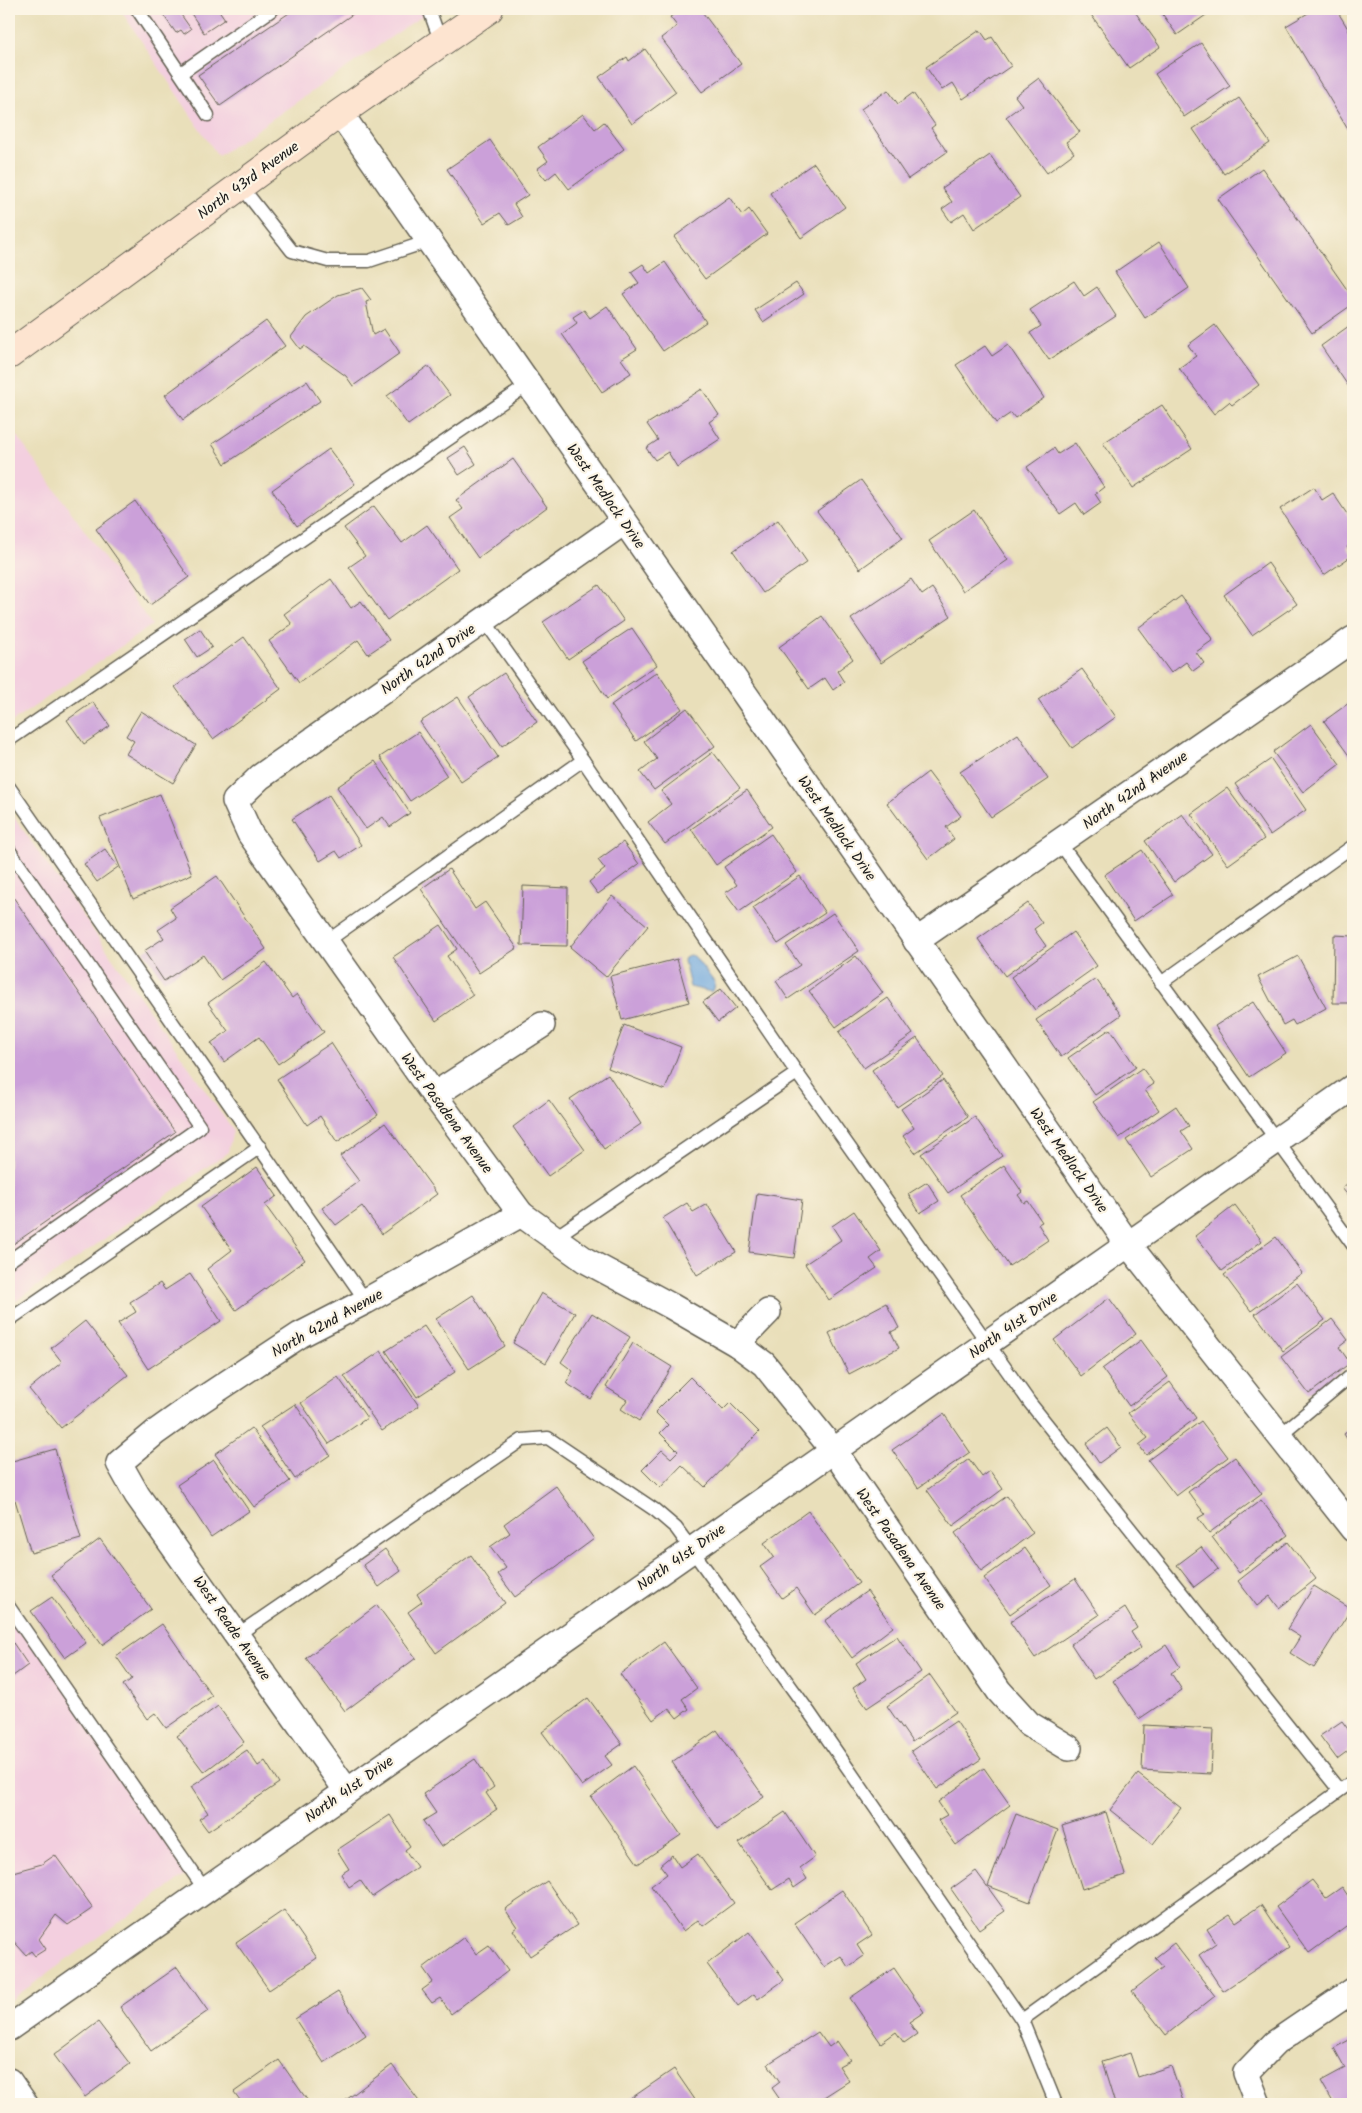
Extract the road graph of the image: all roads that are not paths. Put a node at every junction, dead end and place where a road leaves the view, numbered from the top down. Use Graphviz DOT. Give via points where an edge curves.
graph roads {
  1 [pos="137,9"];
  2 [pos="273,9"];
  3 [pos="429,9"];
  4 [pos="490,9"];
  5 [pos="440,43"];
  6 [pos="180,73"];
  7 [pos="340,113"];
  8 [pos="208,114"];
  9 [pos="241,186"];
  10 [pos="429,241"];
  11 [pos="9,355"];
  12 [pos="529,384"];
  13 [pos="624,522"];
  14 [pos="484,620"];
  15 [pos="1353,639"];
  16 [pos="9,740"];
  17 [pos="583,760"];
  18 [pos="9,787"];
  19 [pos="236,801"];
  20 [pos="1059,842"];
  21 [pos="1353,846"];
  22 [pos="9,850"];
  23 [pos="916,941"];
  24 [pos="326,942"];
  25 [pos="1161,983"];
  26 [pos="542,1025"];
  27 [pos="797,1073"];
  28 [pos="1353,1087"];
  29 [pos="434,1095"];
  30 [pos="1278,1140"];
  31 [pos="260,1147"];
  32 [pos="521,1214"];
  33 [pos="554,1238"];
  34 [pos="1128,1244"];
  35 [pos="1353,1245"];
  36 [pos="9,1262"];
  37 [pos="366,1301"];
  38 [pos="768,1312"];
  39 [pos="9,1320"];
  40 [pos="988,1343"];
  41 [pos="737,1344"];
  42 [pos="1353,1374"];
  43 [pos="1280,1435"];
  44 [pos="834,1451"];
  45 [pos="119,1463"];
  46 [pos="1353,1529"];
  47 [pos="692,1550"];
  48 [pos="9,1607"];
  49 [pos="237,1635"];
  50 [pos="1069,1748"];
  51 [pos="1353,1780"];
  52 [pos="1340,1790"];
  53 [pos="347,1791"];
  54 [pos="205,1890"];
  55 [pos="1353,1990"];
  56 [pos="1022,2020"];
  57 [pos="9,2028"];
  58 [pos="9,2081"];
  59 [pos="25,2104"];
  60 [pos="1056,2104"];
  61 [pos="1258,2104"];
  1 -- 6 [label="lane"];
  2 -- 6 [label="lane"];
  3 -- 5 [label="lane"];
  4 -- 5 [label="main road, North 43rd Avenue"];
  5 -- 7 [label="main road, North 43rd Avenue"];
  6 -- 8 [label="lane"];
  7 -- 9 [label="main road, North 43rd Avenue"];
  7 -- 10 [label="street, West Medlock Drive"];
  9 -- 10 [label="lane" via="292,251 328,261 369,261"];
  9 -- 11 [label="main road, North 43rd Avenue"];
  10 -- 12 [label="street, West Medlock Drive"];
  12 -- 13 [label="street, West Medlock Drive"];
  12 -- 16 [label="lane"];
  13 -- 14 [label="street, North 42nd Drive"];
  13 -- 23 [label="street, West Medlock Drive"];
  14 -- 17 [label="lane"];
  14 -- 19 [label="street, North 42nd Drive" via="260,777"];
  15 -- 20 [label="street, North 42nd Avenue"];
  17 -- 24 [label="lane"];
  17 -- 27 [label="lane"];
  18 -- 31 [label="lane"];
  19 -- 24 [label="street, West Pasadena Avenue" via="250,834"];
  20 -- 23 [label="street, North 42nd Avenue"];
  20 -- 25 [label="lane"];
  21 -- 25 [label="lane"];
  22 -- 36 [label="lane" via="200,1127"];
  23 -- 34 [label="street, West Medlock Drive"];
  24 -- 29 [label="street, West Pasadena Avenue"];
  25 -- 30 [label="lane"];
  26 -- 29 [label="street"];
  27 -- 33 [label="lane"];
  27 -- 40 [label="lane"];
  28 -- 30 [label="street, North 41st Drive"];
  29 -- 32 [label="street, West Pasadena Avenue"];
  30 -- 34 [label="street, North 41st Drive"];
  30 -- 35 [label="lane"];
  31 -- 37 [label="lane"];
  31 -- 39 [label="lane"];
  32 -- 33 [label="street, West Pasadena Avenue"];
  32 -- 37 [label="street, North 42nd Avenue"];
  33 -- 41 [label="street, West Pasadena Avenue" via="585,1260"];
  34 -- 40 [label="street, North 41st Drive"];
  34 -- 43 [label="street, West Medlock Drive"];
  37 -- 45 [label="street, North 42nd Avenue" via="292,1340 156,1432"];
  38 -- 41 [label="street"];
  40 -- 44 [label="street, North 41st Drive"];
  40 -- 52 [label="lane" via="1030,1403"];
  41 -- 44 [label="street, West Pasadena Avenue" via="764,1364"];
  42 -- 43 [label="lane"];
  43 -- 46 [label="street, West Medlock Drive"];
  44 -- 47 [label="street, North 41st Drive"];
  44 -- 50 [label="street, West Pasadena Avenue" via="999,1691 1029,1724"];
  45 -- 49 [label="street, West Reade Avenue" via="137,1495"];
  47 -- 49 [label="lane" via="676,1528 655,1510 548,1438 522,1440"];
  47 -- 53 [label="street, North 41st Drive"];
  47 -- 56 [label="lane" via="809,1712"];
  48 -- 54 [label="lane"];
  49 -- 53 [label="street, West Reade Avenue"];
  51 -- 52 [label="lane"];
  52 -- 56 [label="lane"];
  53 -- 54 [label="street, North 41st Drive"];
  54 -- 57 [label="street, North 41st Drive"];
  55 -- 61 [label="street" via="1275,2043 1246,2073"];
  56 -- 60 [label="lane"];
  58 -- 59 [label="street"];
}
